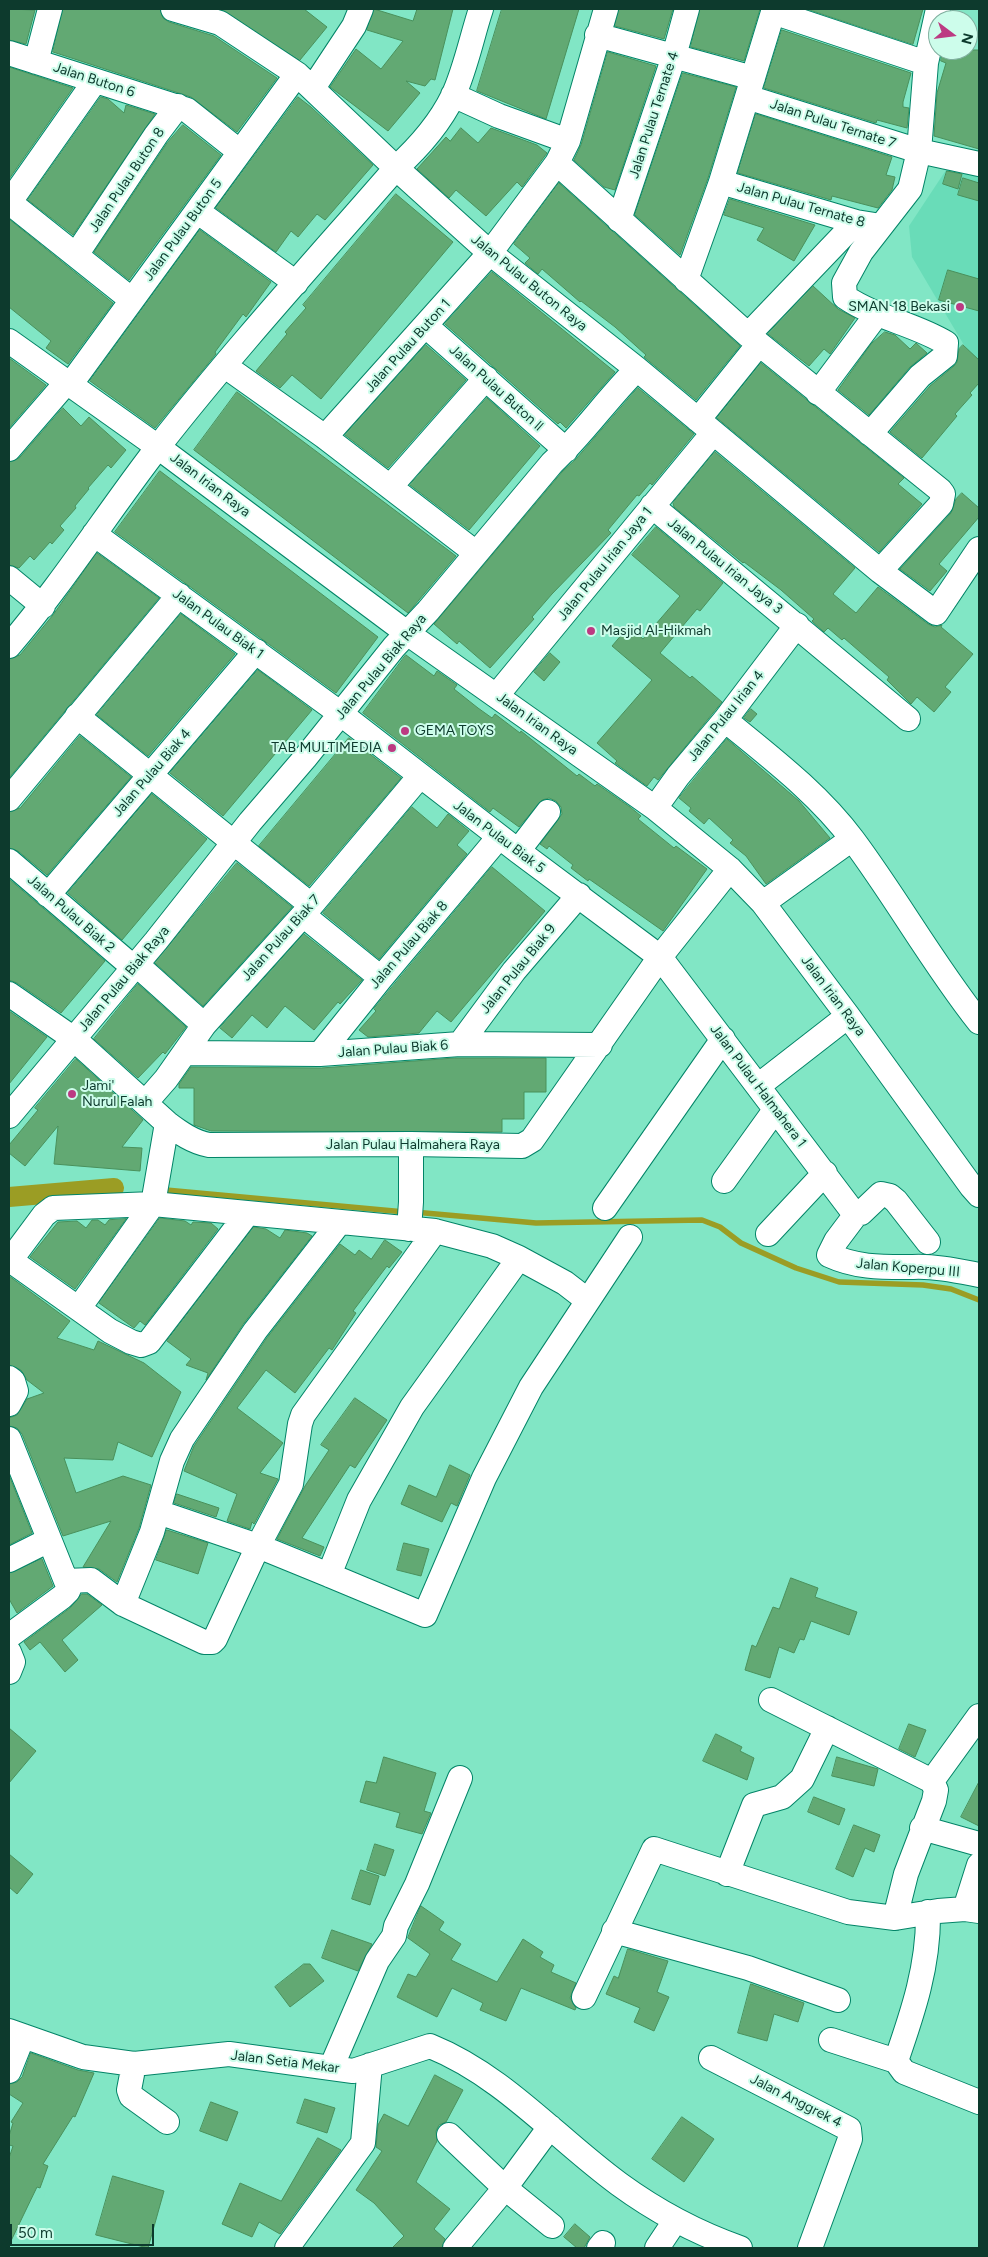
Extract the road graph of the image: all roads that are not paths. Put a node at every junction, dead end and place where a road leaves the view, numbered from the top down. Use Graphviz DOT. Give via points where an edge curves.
graph roads {
  1 [pos="50,9"];
  2 [pos="173,9"];
  3 [pos="361,9"];
  4 [pos="481,9"];
  5 [pos="606,9"];
  6 [pos="687,9"];
  7 [pos="938,9"];
  8 [pos="773,10"];
  9 [pos="597,35"];
  10 [pos="674,56"];
  11 [pos="17,58"];
  12 [pos="926,64"];
  13 [pos="95,81"];
  14 [pos="305,81"];
  15 [pos="750,87"];
  16 [pos="453,95"];
  17 [pos="178,106"];
  18 [pos="568,141"];
  19 [pos="919,151"];
  20 [pos="240,152"];
  21 [pos="557,163"];
  22 [pos="979,164"];
  23 [pos="396,168"];
  24 [pos="721,182"];
  25 [pos="9,202"];
  26 [pos="197,211"];
  27 [pos="619,220"];
  28 [pos="856,222"];
  29 [pos="881,226"];
  30 [pos="490,253"];
  31 [pos="76,255"];
  32 [pos="686,280"];
  33 [pos="296,284"];
  34 [pos="132,300"];
  35 [pos="877,314"];
  36 [pos="426,326"];
  37 [pos="754,339"];
  38 [pos="9,341"];
  39 [pos="225,366"];
  40 [pos="637,369"];
  41 [pos="486,378"];
  42 [pos="68,384"];
  43 [pos="818,393"];
  44 [pos="705,427"];
  45 [pos="870,434"];
  46 [pos="325,437"];
  47 [pos="158,447"];
  48 [pos="9,449"];
  49 [pos="566,450"];
  50 [pos="390,487"];
  51 [pos="652,506"];
  52 [pos="94,534"];
  53 [pos="476,553"];
  54 [pos="977,558"];
  55 [pos="880,570"];
  56 [pos="9,578"];
  57 [pos="179,595"];
  58 [pos="43,606"];
  59 [pos="797,625"];
  60 [pos="407,633"];
  61 [pos="9,646"];
  62 [pos="256,651"];
  63 [pos="497,695"];
  64 [pos="341,714"];
  65 [pos="77,716"];
  66 [pos="908,719"];
  67 [pos="725,720"];
  68 [pos="150,776"];
  69 [pos="420,776"];
  70 [pos="9,798"];
  71 [pos="655,808"];
  72 [pos="548,812"];
  73 [pos="499,837"];
  74 [pos="852,839"];
  75 [pos="234,842"];
  76 [pos="518,851"];
  77 [pos="9,861"];
  78 [pos="730,869"];
  79 [pos="48,895"];
  80 [pos="579,896"];
  81 [pos="763,903"];
  82 [pos="307,910"];
  83 [pos="660,957"];
  84 [pos="134,966"];
  85 [pos="381,978"];
  86 [pos="9,994"];
  87 [pos="971,1004"];
  88 [pos="848,1016"];
  89 [pos="979,1022"];
  90 [pos="204,1025"];
  91 [pos="74,1039"];
  92 [pos="723,1039"];
  93 [pos="460,1044"];
  94 [pos="600,1045"];
  95 [pos="186,1053"];
  96 [pos="320,1054"];
  97 [pos="758,1086"];
  98 [pos="145,1103"];
  99 [pos="775,1110"];
  100 [pos="9,1116"];
  101 [pos="167,1123"];
  102 [pos="411,1144"];
  103 [pos="825,1173"];
  104 [pos="724,1181"];
  105 [pos="155,1192"];
  106 [pos="979,1195"];
  107 [pos="605,1208"];
  108 [pos="857,1213"];
  109 [pos="247,1214"];
  110 [pos="410,1216"];
  111 [pos="339,1222"];
  112 [pos="435,1230"];
  113 [pos="9,1231"];
  114 [pos="33,1231"];
  115 [pos="768,1234"];
  116 [pos="630,1237"];
  117 [pos="928,1242"];
  118 [pos="519,1258"];
  119 [pos="9,1261"];
  120 [pos="979,1275"];
  121 [pos="587,1300"];
  122 [pos="79,1308"];
  123 [pos="9,1439"];
  124 [pos="158,1512"];
  125 [pos="49,1540"];
  126 [pos="258,1546"];
  127 [pos="9,1560"];
  128 [pos="329,1575"];
  129 [pos="72,1582"];
  130 [pos="123,1604"];
  131 [pos="9,1636"];
  132 [pos="9,1652"];
  133 [pos="9,1672"];
  134 [pos="771,1700"];
  135 [pos="979,1716"];
  136 [pos="827,1728"];
  137 [pos="460,1778"];
  138 [pos="932,1782"];
  139 [pos="922,1828"];
  140 [pos="979,1844"];
  141 [pos="979,1865"];
  142 [pos="728,1874"];
  143 [pos="972,1910"];
  144 [pos="928,1912"];
  145 [pos="895,1918"];
  146 [pos="614,1931"];
  147 [pos="584,1997"];
  148 [pos="838,2000"];
  149 [pos="16,2033"];
  150 [pos="830,2040"];
  151 [pos="711,2058"];
  152 [pos="896,2061"];
  153 [pos="134,2064"];
  154 [pos="370,2065"];
  155 [pos="331,2068"];
  156 [pos="9,2071"];
  157 [pos="979,2102"];
  158 [pos="167,2122"];
  159 [pos="550,2127"];
  160 [pos="449,2135"];
  161 [pos="505,2188"];
  162 [pos="677,2222"];
  163 [pos="552,2226"];
  164 [pos="288,2248"];
  165 [pos="455,2248"];
  166 [pos="657,2248"];
  167 [pos="740,2248"];
  168 [pos="810,2248"];
  1 -- 11 [label="street"];
  2 -- 14 [label="street, Jalan Pulau Buton Raya" via="220,23"];
  3 -- 14 [label="street, Jalan Pulau Buton 5" via="354,26"];
  4 -- 16 [label="street"];
  5 -- 9 [label="street, Jalan Pulau Buton 1"];
  6 -- 10 [label="street, Jalan Pulau Ternate 4"];
  7 -- 12 [label="street"];
  8 -- 12 [label="street"];
  8 -- 15 [label="street"];
  9 -- 10 [label="street, Jalan Pulau Ternate 7"];
  9 -- 18 [label="street, Jalan Pulau Buton 1"];
  10 -- 15 [label="street, Jalan Pulau Ternate 7"];
  10 -- 27 [label="street, Jalan Pulau Ternate 4"];
  11 -- 13 [label="street, Jalan Buton 6"];
  12 -- 19 [label="street"];
  13 -- 17 [label="street, Jalan Buton 6"];
  13 -- 25 [label="street"];
  14 -- 20 [label="street, Jalan Pulau Buton 5"];
  14 -- 23 [label="street, Jalan Pulau Buton Raya"];
  15 -- 19 [label="street, Jalan Pulau Ternate 7"];
  15 -- 24 [label="street"];
  16 -- 18 [label="street"];
  16 -- 23 [label="street" via="420,145"];
  17 -- 20 [label="street, Jalan Buton 6"];
  17 -- 31 [label="street, Jalan Pulau Buton 8"];
  18 -- 21 [label="street, Jalan Pulau Buton 1"];
  19 -- 22 [label="street, Jalan Pulau Ternate 7"];
  19 -- 29 [label="street" via="910,189"];
  20 -- 26 [label="street, Jalan Pulau Buton 5"];
  21 -- 27 [label="street"];
  21 -- 30 [label="street, Jalan Pulau Buton 1"];
  23 -- 30 [label="street, Jalan Pulau Buton Raya"];
  23 -- 33 [label="street"];
  24 -- 28 [label="street, Jalan Pulau Ternate 8"];
  24 -- 32 [label="street"];
  25 -- 31 [label="street"];
  26 -- 33 [label="street"];
  26 -- 34 [label="street, Jalan Pulau Buton 5"];
  27 -- 32 [label="street"];
  28 -- 29 [label="street, Jalan Pulau Ternate 8"];
  28 -- 37 [label="street, Jalan Pulau Irian Jaya 1"];
  29 -- 35 [label="street" via="861,252 844,283 845,297"];
  30 -- 36 [label="street, Jalan Pulau Buton 1"];
  30 -- 40 [label="street, Jalan Pulau Buton Raya"];
  31 -- 34 [label="street"];
  32 -- 37 [label="street"];
  33 -- 39 [label="street"];
  34 -- 42 [label="street, Jalan Pulau Buton 5"];
  35 -- 43 [label="street"];
  35 -- 45 [label="street" via="935,336 946,343 947,348 945,356 920,376"];
  36 -- 41 [label="street, Jalan Pulau Buton ll"];
  36 -- 46 [label="street, Jalan Pulau Buton 1"];
  37 -- 43 [label="street"];
  37 -- 44 [label="street, Jalan Pulau Irian Jaya 1"];
  38 -- 42 [label="street, Jalan Irian Raya"];
  39 -- 46 [label="street"];
  39 -- 47 [label="street"];
  40 -- 44 [label="street, Jalan Pulau Buton Raya"];
  40 -- 49 [label="street, Jalan Pulau Biak Raya" via="610,396"];
  41 -- 49 [label="street, Jalan Pulau Buton ll"];
  41 -- 50 [label="street"];
  42 -- 47 [label="street, Jalan Irian Raya"];
  42 -- 48 [label="street, Jalan Pulau Buton 5"];
  43 -- 45 [label="street"];
  44 -- 51 [label="street, Jalan Pulau Irian Jaya 1"];
  44 -- 55 [label="street, Jalan Pulau Buton Raya"];
  45 -- 55 [label="street" via="943,494 941,504"];
  46 -- 50 [label="street"];
  47 -- 52 [label="street"];
  47 -- 60 [label="street, Jalan Irian Raya"];
  49 -- 53 [label="street, Jalan Pulau Biak Raya"];
  50 -- 53 [label="street"];
  51 -- 59 [label="street, Jalan Pulau Irian Jaya 3"];
  51 -- 63 [label="street, Jalan Pulau Irian Jaya 1"];
  52 -- 57 [label="street, Jalan Pulau Biak 1"];
  52 -- 58 [label="street"];
  53 -- 60 [label="street, Jalan Pulau Biak Raya"];
  54 -- 55 [label="street, Jalan Pulau Buton Raya" via="936,613"];
  56 -- 58 [label="street"];
  57 -- 62 [label="street, Jalan Pulau Biak 1"];
  57 -- 65 [label="street"];
  58 -- 61 [label="street"];
  59 -- 66 [label="street, Jalan Pulau Irian Jaya 3"];
  59 -- 67 [label="street, Jalan Pulau Irian 4"];
  60 -- 63 [label="street, Jalan Irian Raya"];
  60 -- 64 [label="street, Jalan Pulau Biak Raya"];
  62 -- 64 [label="street, Jalan Pulau Biak 1"];
  62 -- 68 [label="street, Jalan Pulau Biak 4"];
  63 -- 71 [label="street, Jalan Irian Raya"];
  64 -- 69 [label="street, Jalan Pulau Biak 5"];
  64 -- 75 [label="street, Jalan Pulau Biak Raya"];
  65 -- 68 [label="street"];
  65 -- 70 [label="street"];
  67 -- 71 [label="street, Jalan Pulau Irian 4"];
  67 -- 74 [label="street" via="814,796"];
  68 -- 75 [label="street"];
  68 -- 79 [label="street, Jalan Pulau Biak 4"];
  69 -- 73 [label="street, Jalan Pulau Biak 5"];
  69 -- 82 [label="street, Jalan Pulau Biak 7"];
  71 -- 78 [label="street, Jalan Irian Raya"];
  72 -- 76 [label="street"];
  73 -- 76 [label="street, Jalan Pulau Biak 5"];
  73 -- 85 [label="street, Jalan Pulau Biak 8"];
  74 -- 81 [label="street"];
  74 -- 87 [label="street"];
  75 -- 82 [label="street"];
  75 -- 84 [label="street, Jalan Pulau Biak Raya"];
  76 -- 80 [label="street, Jalan Pulau Biak 5"];
  77 -- 79 [label="street, Jalan Pulau Biak 2"];
  78 -- 81 [label="street, Jalan Irian Raya"];
  78 -- 83 [label="street, Jalan Pulau Halmahera Raya"];
  79 -- 84 [label="street, Jalan Pulau Biak 2"];
  80 -- 83 [label="street, Jalan Pulau Biak 5"];
  80 -- 93 [label="street, Jalan Pulau Biak 9" via="514,972"];
  81 -- 88 [label="street, Jalan Irian Raya"];
  82 -- 85 [label="street"];
  82 -- 90 [label="street, Jalan Pulau Biak 7"];
  83 -- 92 [label="street, Jalan Pulau Halmahera 1"];
  83 -- 94 [label="street, Jalan Pulau Halmahera Raya"];
  84 -- 90 [label="street"];
  84 -- 91 [label="street, Jalan Pulau Biak Raya"];
  85 -- 96 [label="street, Jalan Pulau Biak 8"];
  86 -- 91 [label="street, Jalan Pulau Halmahera Raya"];
  87 -- 89 [label="street"];
  88 -- 97 [label="street"];
  88 -- 106 [label="street, Jalan Irian Raya"];
  90 -- 95 [label="street, Jalan Pulau Biak 7"];
  91 -- 98 [label="street, Jalan Pulau Halmahera Raya"];
  91 -- 100 [label="street, Jalan Pulau Biak Raya"];
  92 -- 97 [label="street, Jalan Pulau Halmahera 1"];
  92 -- 107 [label="street"];
  93 -- 94 [label="street, Jalan Pulau Biak 6"];
  93 -- 96 [label="street, Jalan Pulau Biak 6"];
  94 -- 102 [label="street, Jalan Pulau Halmahera Raya" via="532,1140 525,1145"];
  95 -- 96 [label="street, Jalan Pulau Biak 6"];
  95 -- 98 [label="street, Jalan Pulau Biak 7"];
  97 -- 99 [label="street, Jalan Pulau Halmahera 1"];
  98 -- 101 [label="street, Jalan Pulau Halmahera Raya"];
  99 -- 103 [label="street, Jalan Pulau Halmahera 1"];
  99 -- 104 [label="street"];
  101 -- 102 [label="street, Jalan Pulau Halmahera Raya" via="190,1139 209,1145"];
  101 -- 105 [label="street"];
  102 -- 110 [label="street"];
  103 -- 108 [label="street, Jalan Pulau Halmahera 1"];
  103 -- 115 [label="street"];
  105 -- 109 [label="street"];
  105 -- 114 [label="street" via="49,1210"];
  105 -- 122 [label="street"];
  108 -- 117 [label="street" via="881,1194 890,1196"];
  108 -- 120 [label="street, Jalan Koperpu III" via="829,1255 872,1268 913,1267"];
  109 -- 111 [label="street"];
  109 -- 122 [label="street" via="149,1342 141,1345 130,1342"];
  110 -- 111 [label="street"];
  110 -- 112 [label="street"];
  111 -- 124 [label="street" via="255,1331 182,1439 172,1461"];
  112 -- 118 [label="street" via="492,1246"];
  112 -- 126 [label="street" via="303,1415 291,1484"];
  113 -- 114 [label="street"];
  114 -- 119 [label="street"];
  116 -- 121 [label="street"];
  118 -- 121 [label="street" via="544,1270"];
  118 -- 128 [label="street" via="412,1407 359,1500"];
  119 -- 122 [label="street"];
  121 -- 128 [label="street" via="531,1387 488,1470 425,1614"];
  123 -- 125 [label="street"];
  124 -- 126 [label="street"];
  124 -- 130 [label="street"];
  125 -- 127 [label="street"];
  125 -- 129 [label="street" via="65,1578"];
  126 -- 128 [label="street"];
  126 -- 130 [label="street" via="212,1642 204,1642"];
  129 -- 130 [label="street" via="91,1580"];
  129 -- 131 [label="street" via="62,1597"];
  132 -- 133 [label="street" via="13,1662"];
  134 -- 136 [label="street"];
  135 -- 138 [label="street"];
  136 -- 138 [label="street"];
  136 -- 142 [label="street" via="802,1778 782,1797 754,1805"];
  137 -- 155 [label="street" via="394,1936 377,1961"];
  138 -- 139 [label="street" via="936,1790 934,1800"];
  139 -- 140 [label="street"];
  139 -- 145 [label="street"];
  141 -- 143 [label="street"];
  142 -- 145 [label="street" via="848,1912"];
  142 -- 146 [label="street" via="654,1849"];
  143 -- 144 [label="street"];
  144 -- 145 [label="street"];
  144 -- 152 [label="street" via="929,1934 917,2002"];
  146 -- 147 [label="street"];
  146 -- 148 [label="street" via="748,1968"];
  149 -- 153 [label="street, Jalan Setia Mekar" via="83,2057"];
  149 -- 156 [label="street"];
  150 -- 152 [label="street"];
  151 -- 168 [label="street, Jalan Anggrek 4" via="849,2128 850,2139"];
  152 -- 157 [label="street" via="904,2072"];
  153 -- 155 [label="street, Jalan Setia Mekar" via="228,2054"];
  153 -- 158 [label="street" via="129,2090 131,2096"];
  154 -- 155 [label="street, Jalan Setia Mekar" via="353,2070"];
  154 -- 159 [label="street, Jalan Setia Mekar" via="430,2046 468,2063 514,2095"];
  154 -- 164 [label="street" via="363,2144"];
  159 -- 161 [label="street"];
  159 -- 162 [label="street, Jalan Setia Mekar" via="620,2184"];
  160 -- 161 [label="street"];
  161 -- 163 [label="street"];
  161 -- 165 [label="street"];
  162 -- 166 [label="street"];
  162 -- 167 [label="street, Jalan Setia Mekar"];
}
